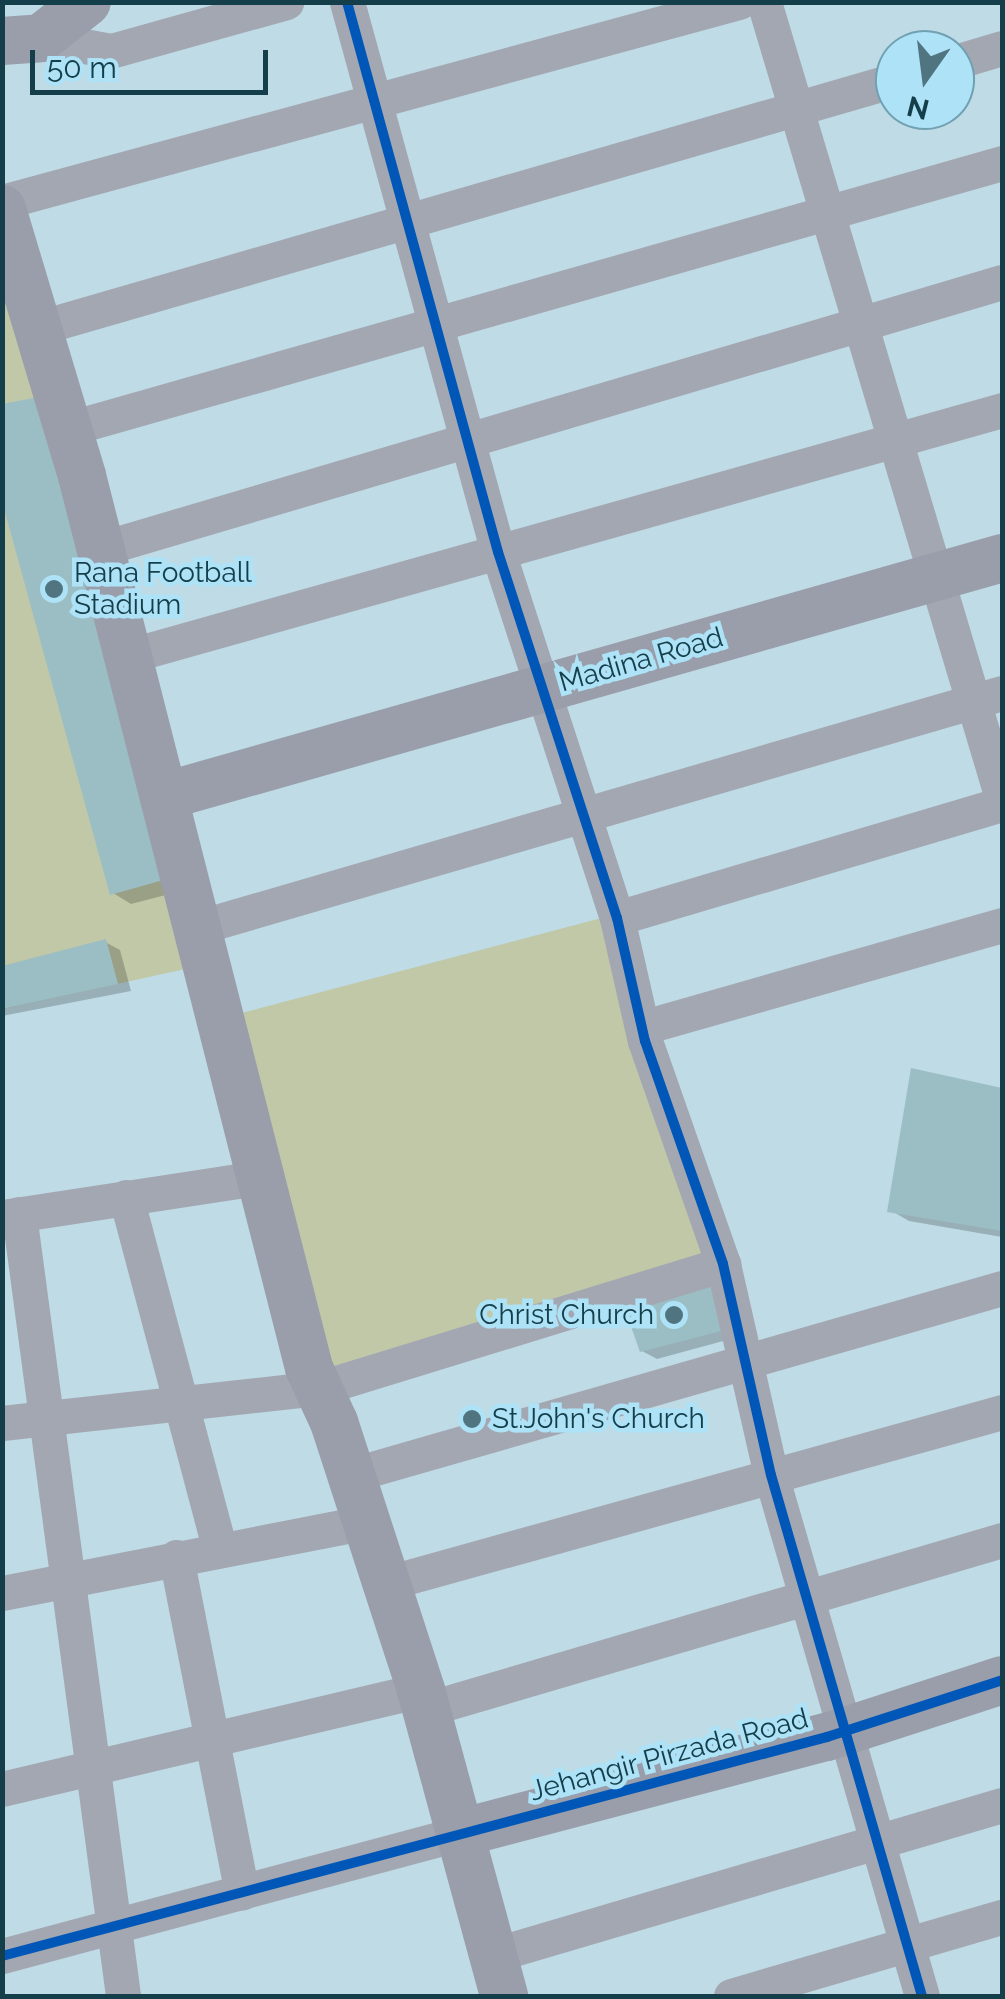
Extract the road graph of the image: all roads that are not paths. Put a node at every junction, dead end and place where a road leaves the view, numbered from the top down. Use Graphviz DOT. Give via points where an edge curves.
graph roads {
  1 [pos="87,2"];
  2 [pos="286,2"];
  3 [pos="347,2"];
  4 [pos="739,2"];
  5 [pos="764,2"];
  6 [pos="22,39"];
  7 [pos="1002,48"];
  8 [pos="975,56"];
  9 [pos="875,86"];
  10 [pos="374,102"];
  11 [pos="796,108"];
  12 [pos="1002,163"];
  13 [pos="2,206"];
  14 [pos="827,213"];
  15 [pos="407,221"];
  16 [pos="1002,282"];
  17 [pos="436,324"];
  18 [pos="860,324"];
  19 [pos="38,328"];
  20 [pos="1002,410"];
  21 [pos="68,429"];
  22 [pos="467,440"];
  23 [pos="895,440"];
  24 [pos="100,548"];
  25 [pos="498,552"];
  26 [pos="1002,558"];
  27 [pos="936,576"];
  28 [pos="128,656"];
  29 [pos="543,688"];
  30 [pos="988,697"];
  31 [pos="165,796"];
  32 [pos="1002,801"];
  33 [pos="580,816"];
  34 [pos="617,918"];
  35 [pos="1002,925"];
  36 [pos="199,927"];
  37 [pos="644,1027"];
  38 [pos="257,1178"];
  39 [pos="126,1197"];
  40 [pos="11,1216"];
  41 [pos="723,1264"];
  42 [pos="1002,1288"];
  43 [pos="748,1361"];
  44 [pos="320,1388"];
  45 [pos="176,1404"];
  46 [pos="1002,1412"];
  47 [pos="48,1418"];
  48 [pos="2,1423"];
  49 [pos="351,1475"];
  50 [pos="771,1475"];
  51 [pos="367,1522"];
  52 [pos="1002,1540"];
  53 [pos="220,1550"];
  54 [pos="176,1557"];
  55 [pos="70,1580"];
  56 [pos="387,1583"];
  57 [pos="2,1593"];
  58 [pos="806,1596"];
  59 [pos="1002,1680"];
  60 [pos="424,1700"];
  61 [pos="844,1729"];
  62 [pos="212,1740"];
  63 [pos="92,1768"];
  64 [pos="2,1790"];
  65 [pos="1002,1805"];
  66 [pos="460,1833"];
  67 [pos="877,1842"];
  68 [pos="242,1893"];
  69 [pos="1002,1917"];
  70 [pos="110,1924"];
  71 [pos="906,1944"];
  72 [pos="2,1956"];
  73 [pos="499,1976"];
  74 [pos="123,1996"];
  75 [pos="731,1996"];
  76 [pos="922,1996"];
  1 -- 6 [label="main road"];
  2 -- 6 [label="street" via="111,51"];
  3 -- 10 [label="street"];
  4 -- 10 [label="street"];
  5 -- 11 [label="street"];
  7 -- 8 [label="street"];
  9 -- 11 [label="street"];
  10 -- 13 [label="street"];
  10 -- 15 [label="street"];
  11 -- 14 [label="street"];
  11 -- 15 [label="street"];
  12 -- 14 [label="street"];
  13 -- 19 [label="main road"];
  14 -- 17 [label="street"];
  14 -- 18 [label="street"];
  15 -- 17 [label="street"];
  15 -- 19 [label="street"];
  16 -- 18 [label="street"];
  17 -- 21 [label="street"];
  17 -- 22 [label="street"];
  18 -- 22 [label="street"];
  18 -- 23 [label="street"];
  19 -- 21 [label="main road"];
  20 -- 23 [label="street"];
  21 -- 24 [label="main road"];
  22 -- 24 [label="street"];
  22 -- 25 [label="street"];
  23 -- 25 [label="street"];
  23 -- 27 [label="street"];
  24 -- 28 [label="main road"];
  25 -- 28 [label="street"];
  25 -- 29 [label="street"];
  26 -- 27 [label="main road, Madina Road"];
  27 -- 29 [label="main road, Madina Road"];
  27 -- 30 [label="street"];
  28 -- 31 [label="main road"];
  29 -- 31 [label="main road, Madina Road"];
  29 -- 33 [label="street"];
  30 -- 32 [label="street"];
  30 -- 33 [label="street"];
  31 -- 36 [label="main road"];
  32 -- 34 [label="street"];
  33 -- 34 [label="street"];
  33 -- 36 [label="street"];
  34 -- 37 [label="street"];
  35 -- 37 [label="street"];
  36 -- 38 [label="main road"];
  37 -- 41 [label="street"];
  38 -- 39 [label="street"];
  38 -- 44 [label="main road"];
  39 -- 40 [label="street"];
  39 -- 45 [label="street"];
  40 -- 47 [label="street"];
  41 -- 43 [label="street"];
  41 -- 44 [label="street"];
  42 -- 43 [label="street"];
  43 -- 49 [label="street"];
  43 -- 50 [label="street"];
  44 -- 45 [label="street"];
  44 -- 49 [label="main road"];
  45 -- 47 [label="street"];
  45 -- 53 [label="street"];
  46 -- 50 [label="street"];
  47 -- 48 [label="street"];
  47 -- 55 [label="street"];
  49 -- 51 [label="main road"];
  50 -- 56 [label="street"];
  50 -- 58 [label="street"];
  51 -- 53 [label="street"];
  51 -- 56 [label="main road"];
  52 -- 58 [label="street"];
  53 -- 54 [label="street"];
  54 -- 55 [label="street"];
  54 -- 62 [label="street"];
  55 -- 57 [label="street"];
  55 -- 63 [label="street"];
  56 -- 60 [label="main road"];
  58 -- 60 [label="street"];
  58 -- 61 [label="street"];
  59 -- 61 [label="main road, Jehangir Pirzada Road"];
  60 -- 62 [label="street"];
  60 -- 66 [label="main road"];
  61 -- 66 [label="main road, Jehangir Pirzada Road"];
  61 -- 67 [label="street"];
  62 -- 63 [label="street"];
  62 -- 68 [label="street"];
  63 -- 64 [label="street"];
  63 -- 70 [label="street"];
  65 -- 67 [label="street"];
  66 -- 68 [label="street"];
  66 -- 73 [label="main road"];
  67 -- 71 [label="street"];
  67 -- 73 [label="street"];
  68 -- 70 [label="street"];
  69 -- 71 [label="street"];
  70 -- 72 [label="street"];
  70 -- 74 [label="street"];
  71 -- 75 [label="street"];
  71 -- 76 [label="street"];
}
